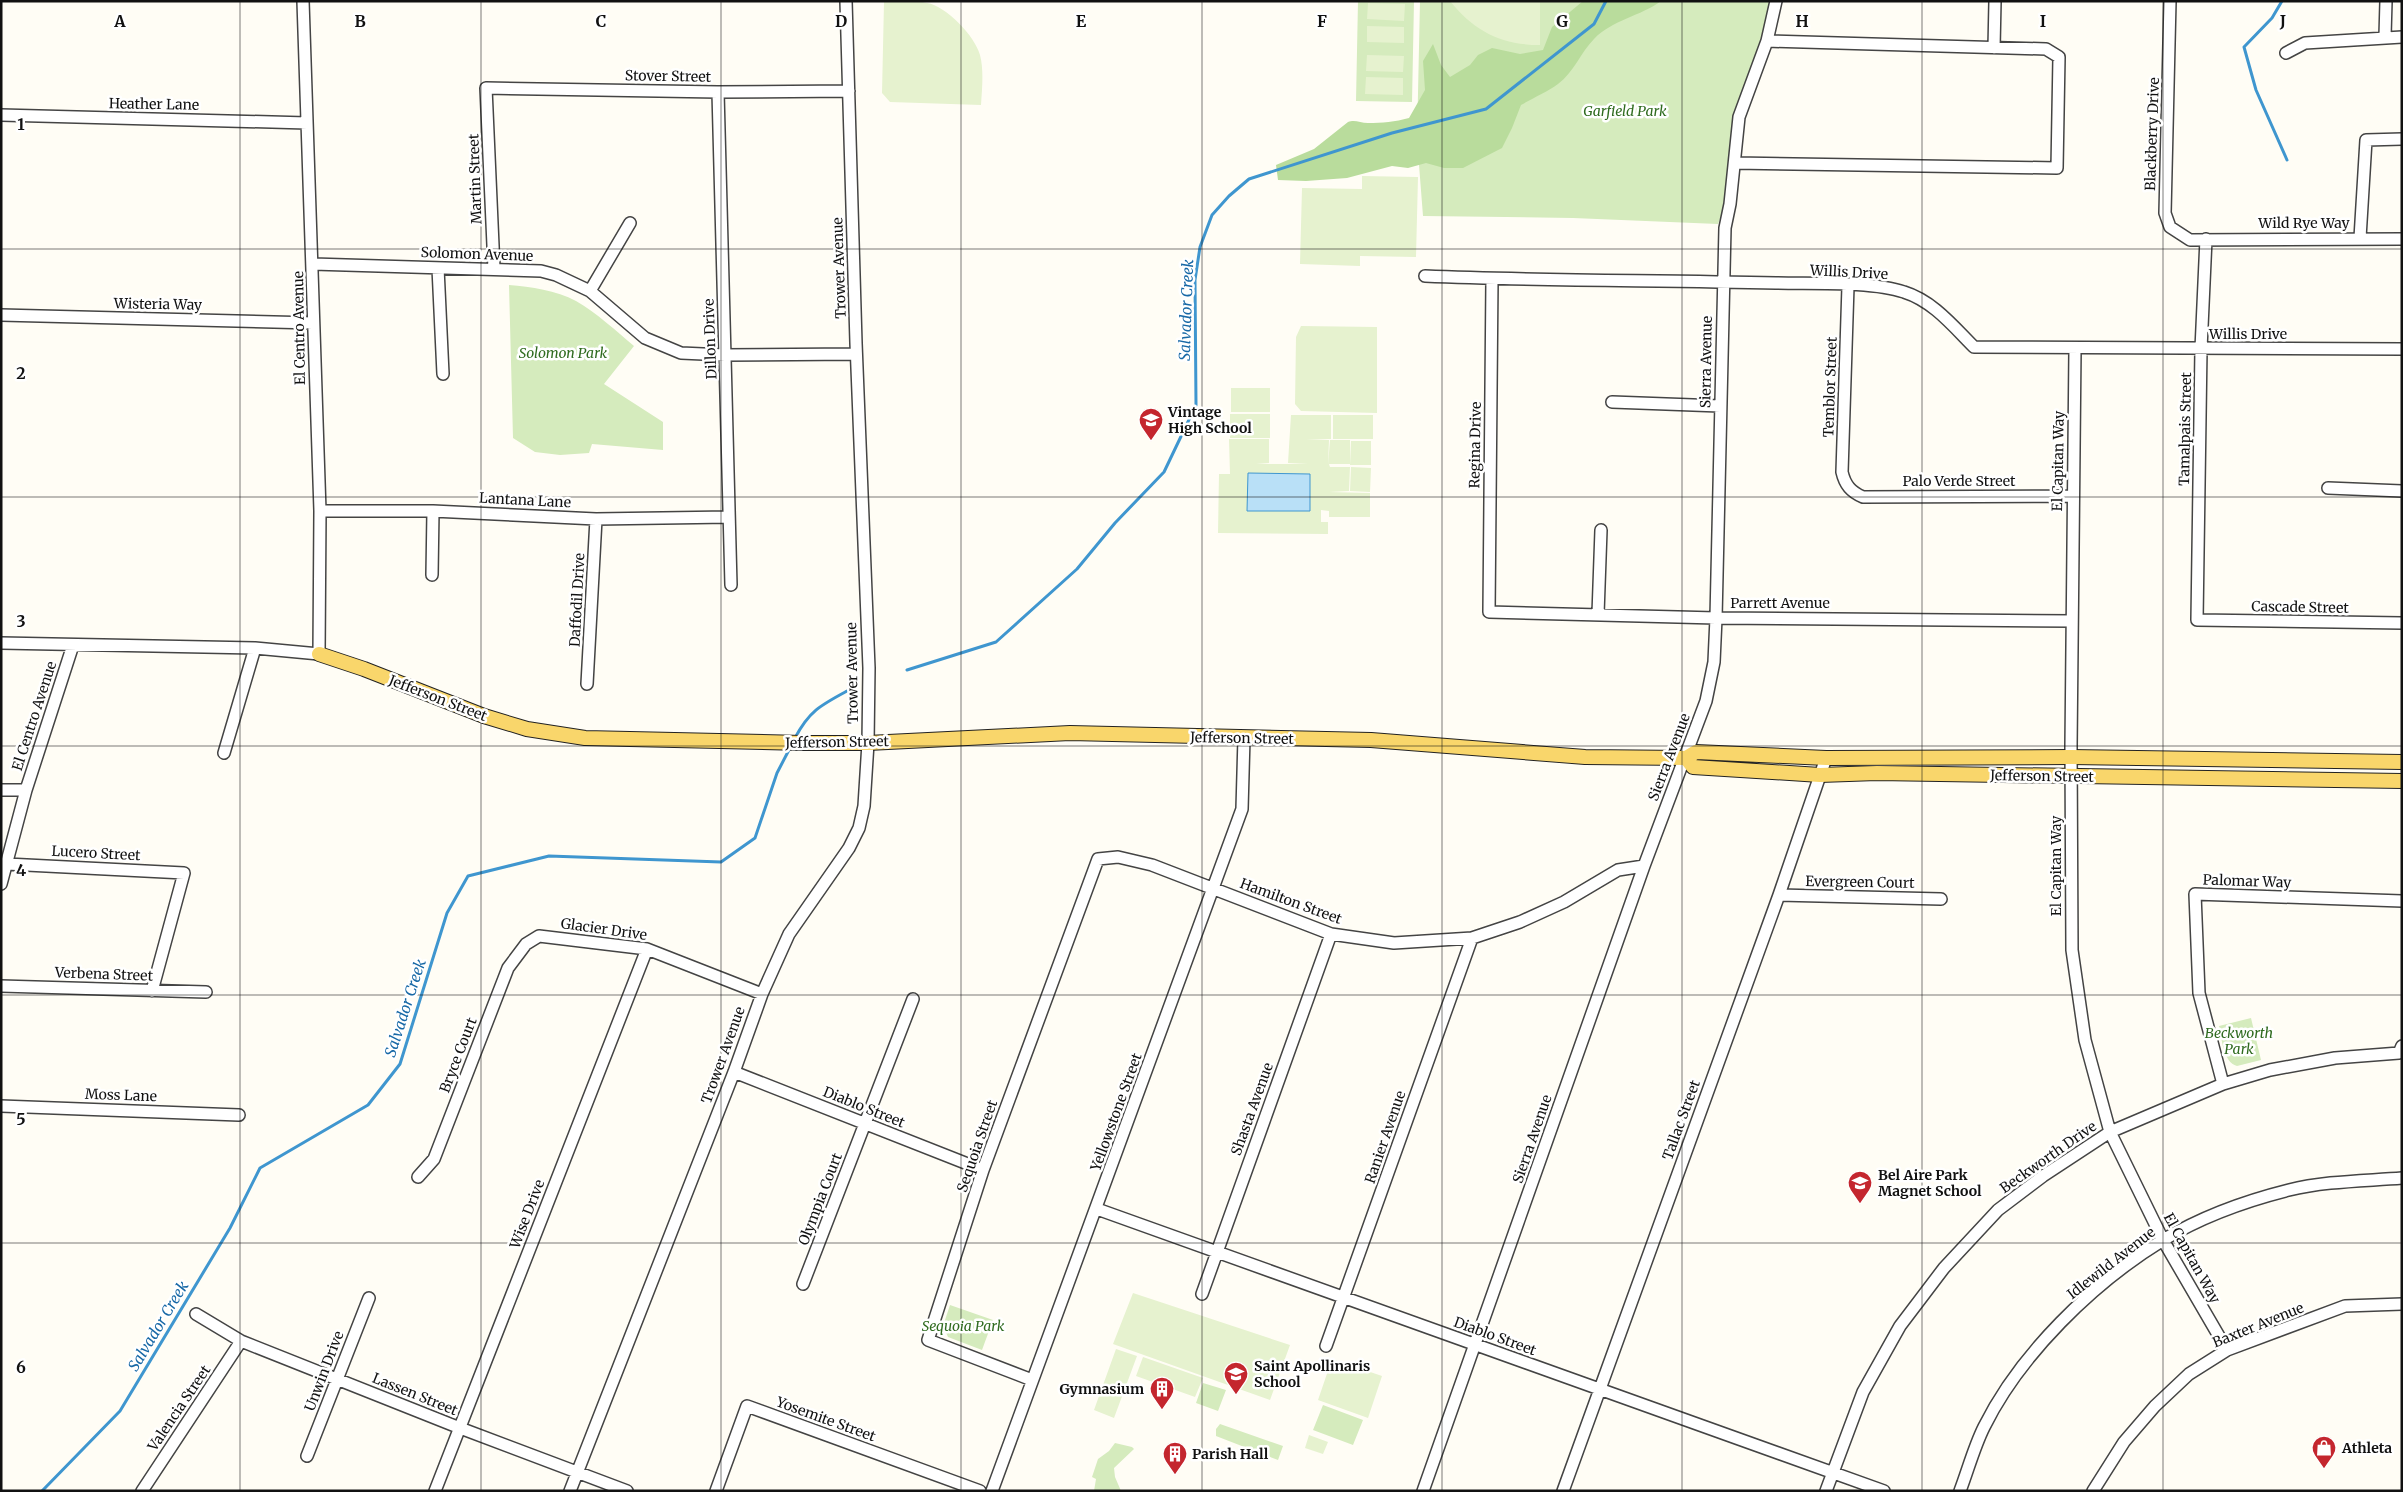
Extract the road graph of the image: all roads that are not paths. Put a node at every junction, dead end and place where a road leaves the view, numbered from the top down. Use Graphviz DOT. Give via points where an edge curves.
graph roads {
  1 [pos="303,1"];
  2 [pos="846,1"];
  3 [pos="1776,1"];
  4 [pos="1995,1"];
  5 [pos="2170,1"];
  6 [pos="2386,1"];
  7 [pos="2385,36"];
  8 [pos="2402,37"];
  9 [pos="1766,41"];
  10 [pos="1994,48"];
  11 [pos="2286,53"];
  12 [pos="486,88"];
  13 [pos="849,91"];
  14 [pos="718,92"];
  15 [pos="1,115"];
  16 [pos="307,123"];
  17 [pos="2402,139"];
  18 [pos="1735,163"];
  19 [pos="630,223"];
  20 [pos="2360,238"];
  21 [pos="2206,239"];
  22 [pos="2402,239"];
  23 [pos="313,264"];
  24 [pos="438,268"];
  25 [pos="494,268"];
  26 [pos="1425,276"];
  27 [pos="1492,279"];
  28 [pos="1722,282"];
  29 [pos="1848,286"];
  30 [pos="590,291"];
  31 [pos="1,315"];
  32 [pos="313,323"];
  33 [pos="2075,348"];
  34 [pos="2201,349"];
  35 [pos="2402,349"];
  36 [pos="856,354"];
  37 [pos="725,355"];
  38 [pos="443,374"];
  39 [pos="1612,402"];
  40 [pos="1720,406"];
  41 [pos="1848,488"];
  42 [pos="2328,488"];
  43 [pos="2402,491"];
  44 [pos="2073,496"];
  45 [pos="432,511"];
  46 [pos="320,512"];
  47 [pos="729,517"];
  48 [pos="596,519"];
  49 [pos="1601,530"];
  50 [pos="432,574"];
  51 [pos="731,584"];
  52 [pos="1489,612"];
  53 [pos="1598,614"];
  54 [pos="1716,618"];
  55 [pos="2197,620"];
  56 [pos="2072,621"];
  57 [pos="2402,624"];
  58 [pos="1,643"];
  59 [pos="73,645"];
  60 [pos="255,648"];
  61 [pos="319,654"];
  62 [pos="587,684"];
  63 [pos="1244,738"];
  64 [pos="868,743"];
  65 [pos="224,753"];
  66 [pos="2071,757"];
  67 [pos="1686,758"];
  68 [pos="1826,758"];
  69 [pos="2402,762"];
  70 [pos="1820,775"];
  71 [pos="2071,777"];
  72 [pos="2402,781"];
  73 [pos="1,790"];
  74 [pos="26,790"];
  75 [pos="1098,859"];
  76 [pos="7,864"];
  77 [pos="1644,866"];
  78 [pos="1,884"];
  79 [pos="1212,888"];
  80 [pos="1779,896"];
  81 [pos="1940,899"];
  82 [pos="2402,901"];
  83 [pos="1331,934"];
  84 [pos="1472,938"];
  85 [pos="526,944"];
  86 [pos="647,949"];
  87 [pos="1,986"];
  88 [pos="152,991"];
  89 [pos="206,992"];
  90 [pos="762,994"];
  91 [pos="913,999"];
  92 [pos="2402,1046"];
  93 [pos="734,1072"];
  94 [pos="2223,1084"];
  95 [pos="1,1106"];
  96 [pos="239,1115"];
  97 [pos="865,1124"];
  98 [pos="2110,1132"];
  99 [pos="983,1170"];
  100 [pos="418,1178"];
  101 [pos="2402,1178"];
  102 [pos="1097,1208"];
  103 [pos="2163,1240"];
  104 [pos="1217,1252"];
  105 [pos="803,1284"];
  106 [pos="1202,1294"];
  107 [pos="369,1298"];
  108 [pos="1344,1298"];
  109 [pos="2402,1304"];
  110 [pos="196,1314"];
  111 [pos="241,1341"];
  112 [pos="1476,1345"];
  113 [pos="1326,1346"];
  114 [pos="2227,1350"];
  115 [pos="336,1378"];
  116 [pos="1032,1380"];
  117 [pos="1600,1389"];
  118 [pos="460,1428"];
  119 [pos="307,1456"];
  120 [pos="1832,1472"];
  121 [pos="577,1473"];
  122 [pos="142,1491"];
  123 [pos="435,1491"];
  124 [pos="570,1491"];
  125 [pos="627,1491"];
  126 [pos="716,1491"];
  127 [pos="980,1491"];
  128 [pos="992,1491"];
  129 [pos="1423,1491"];
  130 [pos="1563,1491"];
  131 [pos="1826,1491"];
  132 [pos="1884,1491"];
  133 [pos="1960,1491"];
  134 [pos="2093,1491"];
  1 -- 16 [label="street, El Centro Avenue"];
  2 -- 13 [label="street, Trower Avenue"];
  3 -- 9 [label="street, Sierra Avenue"];
  4 -- 10 [label="street"];
  5 -- 21 [label="street, Blackberry Drive" via="2165,213 2170,227 2190,240"];
  6 -- 7 [label="street"];
  7 -- 8 [label="street"];
  7 -- 11 [label="street" via="2305,43"];
  9 -- 10 [label="street"];
  9 -- 18 [label="street, Sierra Avenue" via="1739,116"];
  10 -- 18 [label="street" via="2046,49 2059,57 2057,168"];
  12 -- 14 [label="street, Stover Street"];
  12 -- 25 [label="street, Martin Street"];
  13 -- 14 [label="street, Stover Street"];
  13 -- 36 [label="street, Trower Avenue"];
  14 -- 37 [label="street, Dillon Drive"];
  15 -- 16 [label="street, Heather Lane"];
  16 -- 23 [label="street, El Centro Avenue"];
  17 -- 20 [label="street" via="2366,140"];
  18 -- 28 [label="street, Sierra Avenue" via="1725,228"];
  19 -- 30 [label="street"];
  20 -- 21 [label="street, Wild Rye Way"];
  20 -- 22 [label="street, Wild Rye Way"];
  21 -- 34 [label="street, Tamalpais Street"];
  23 -- 24 [label="street, Solomon Avenue"];
  23 -- 32 [label="street, El Centro Avenue"];
  24 -- 25 [label="street, Solomon Avenue"];
  24 -- 38 [label="street"];
  25 -- 30 [label="street, Solomon Avenue" via="541,271"];
  26 -- 27 [label="street, Willis Drive"];
  27 -- 28 [label="street, Willis Drive"];
  27 -- 52 [label="street, Regina Drive"];
  28 -- 29 [label="street, Willis Drive"];
  28 -- 40 [label="street, Sierra Avenue"];
  29 -- 33 [label="street, Willis Drive" via="1888,288 1917,297 1947,320 1974,348"];
  29 -- 41 [label="street, Temblor Street" via="1842,472"];
  30 -- 37 [label="street, Solomon Avenue" via="651,341 681,353"];
  31 -- 32 [label="street, Wisteria Way"];
  32 -- 46 [label="street, El Centro Avenue"];
  33 -- 34 [label="street, Willis Drive"];
  33 -- 44 [label="street, El Capitan Way"];
  34 -- 35 [label="street, Willis Drive"];
  34 -- 55 [label="street, Tamalpais Street"];
  36 -- 37 [label="street, Solomon Avenue"];
  36 -- 64 [label="street, Trower Avenue" via="863,492"];
  37 -- 47 [label="street, Dillon Drive"];
  39 -- 40 [label="street"];
  40 -- 54 [label="street, Sierra Avenue"];
  41 -- 44 [label="street, Palo Verde Street" via="1863,497"];
  42 -- 43 [label="street"];
  44 -- 56 [label="street, El Capitan Way"];
  45 -- 46 [label="street, Lantana Lane"];
  45 -- 48 [label="street, Lantana Lane"];
  45 -- 50 [label="street"];
  46 -- 61 [label="street, El Centro Avenue"];
  47 -- 48 [label="street, Lantana Lane"];
  47 -- 51 [label="street, Dillon Drive"];
  48 -- 62 [label="street, Daffodil Drive"];
  49 -- 53 [label="street"];
  52 -- 53 [label="street, Parrett Avenue"];
  53 -- 54 [label="street, Parrett Avenue"];
  54 -- 56 [label="street, Parrett Avenue"];
  54 -- 67 [label="street, Sierra Avenue" via="1710,683"];
  55 -- 57 [label="street, Cascade Street"];
  56 -- 66 [label="street, El Capitan Way"];
  58 -- 59 [label="street, Jefferson Street"];
  59 -- 60 [label="street, Jefferson Street"];
  59 -- 74 [label="street, El Centro Avenue"];
  60 -- 61 [label="street, Jefferson Street"];
  60 -- 65 [label="street"];
  61 -- 64 [label="main road, Jefferson Street" via="461,708 527,729 585,738"];
  63 -- 64 [label="main road, Jefferson Street" via="1070,733"];
  63 -- 67 [label="main road, Jefferson Street" via="1371,740 1585,758"];
  63 -- 79 [label="street, Yellowstone Street" via="1242,809"];
  64 -- 90 [label="street, Trower Avenue" via="859,828 830,877 789,934"];
  66 -- 68 [label="main road, Jefferson Street"];
  66 -- 69 [label="main road, Jefferson Street"];
  66 -- 71 [label="street, El Capitan Way"];
  67 -- 68 [label="main road, Jefferson Street" via="1696,752"];
  67 -- 70 [label="main road, Jefferson Street" via="1693,767"];
  67 -- 77 [label="street, Sierra Avenue"];
  68 -- 70 [label="street, Tallac Street"];
  70 -- 71 [label="main road, Jefferson Street"];
  70 -- 80 [label="street, Tallac Street"];
  71 -- 72 [label="main road, Jefferson Street"];
  71 -- 98 [label="street, El Capitan Way" via="2072,950 2085,1040"];
  73 -- 74 [label="street"];
  74 -- 76 [label="street, El Centro Avenue"];
  75 -- 79 [label="street, Hamilton Street" via="1118,857 1152,865"];
  75 -- 99 [label="street, Sequoia Street"];
  76 -- 78 [label="street, El Centro Avenue"];
  76 -- 88 [label="street, Lucero Street" via="184,873"];
  77 -- 84 [label="street, Hamilton Street" via="1618,870 1564,902 1520,922"];
  77 -- 112 [label="street, Sierra Avenue"];
  79 -- 83 [label="street, Hamilton Street"];
  79 -- 102 [label="street, Yellowstone Street"];
  80 -- 81 [label="street, Evergreen Court"];
  80 -- 117 [label="street, Tallac Street"];
  82 -- 94 [label="street, Palomar Way" via="2195,894 2199,993"];
  83 -- 84 [label="street, Hamilton Street" via="1394,943"];
  83 -- 104 [label="street, Shasta Avenue"];
  84 -- 108 [label="street, Ranier Avenue"];
  85 -- 86 [label="street, Glacier Drive" via="539,936"];
  85 -- 100 [label="street, Bryce Court" via="508,968 434,1159"];
  86 -- 90 [label="street, Glacier Drive"];
  86 -- 118 [label="street, Wise Drive"];
  87 -- 88 [label="street, Verbena Street"];
  88 -- 89 [label="street, Verbena Street"];
  90 -- 93 [label="street, Trower Avenue"];
  91 -- 97 [label="street, Olympia Court"];
  92 -- 94 [label="street, Beckworth Drive" via="2399,1053 2335,1058 2270,1070"];
  93 -- 97 [label="street, Diablo Street"];
  93 -- 121 [label="street, Trower Avenue"];
  94 -- 98 [label="street, Beckworth Drive"];
  95 -- 96 [label="street, Moss Lane"];
  97 -- 99 [label="street, Diablo Street"];
  97 -- 105 [label="street, Olympia Court"];
  98 -- 103 [label="street, El Capitan Way"];
  98 -- 120 [label="street, Beckworth Drive" via="2042,1176 1998,1210 1944,1268 1900,1326 1864,1392"];
  99 -- 116 [label="street, Sequoia Street" via="928,1340"];
  101 -- 103 [label="street, Idlewild Avenue" via="2291,1189 2236,1205"];
  102 -- 104 [label="street, Diablo Street"];
  102 -- 116 [label="street, Yellowstone Street"];
  103 -- 114 [label="street, El Capitan Way"];
  103 -- 133 [label="street, Idlewild Avenue" via="2115,1275 2063,1320 2018,1371 1984,1427"];
  104 -- 106 [label="street, Shasta Avenue"];
  104 -- 108 [label="street, Diablo Street"];
  107 -- 115 [label="street, Unwin Drive"];
  108 -- 112 [label="street, Diablo Street"];
  108 -- 113 [label="street, Ranier Avenue"];
  109 -- 114 [label="street, Baxter Avenue" via="2345,1306"];
  110 -- 111 [label="street, Lassen Street"];
  111 -- 115 [label="street, Lassen Street"];
  111 -- 122 [label="street, Valencia Street"];
  112 -- 117 [label="street, Diablo Street"];
  112 -- 129 [label="street, Sierra Avenue"];
  114 -- 134 [label="street, Baxter Avenue" via="2189,1374 2155,1406 2124,1442"];
  115 -- 118 [label="street, Lassen Street"];
  115 -- 119 [label="street, Unwin Drive"];
  116 -- 128 [label="street, Yellowstone Street"];
  117 -- 120 [label="street, Diablo Street"];
  117 -- 130 [label="street, Tallac Street"];
  118 -- 121 [label="street, Lassen Street"];
  118 -- 123 [label="street, Wise Drive"];
  120 -- 131 [label="street, Beckworth Drive"];
  120 -- 132 [label="street, Diablo Street"];
  121 -- 124 [label="street, Trower Avenue"];
  121 -- 125 [label="street, Lassen Street"];
  126 -- 127 [label="street, Yosemite Street" via="746,1406"];
}
